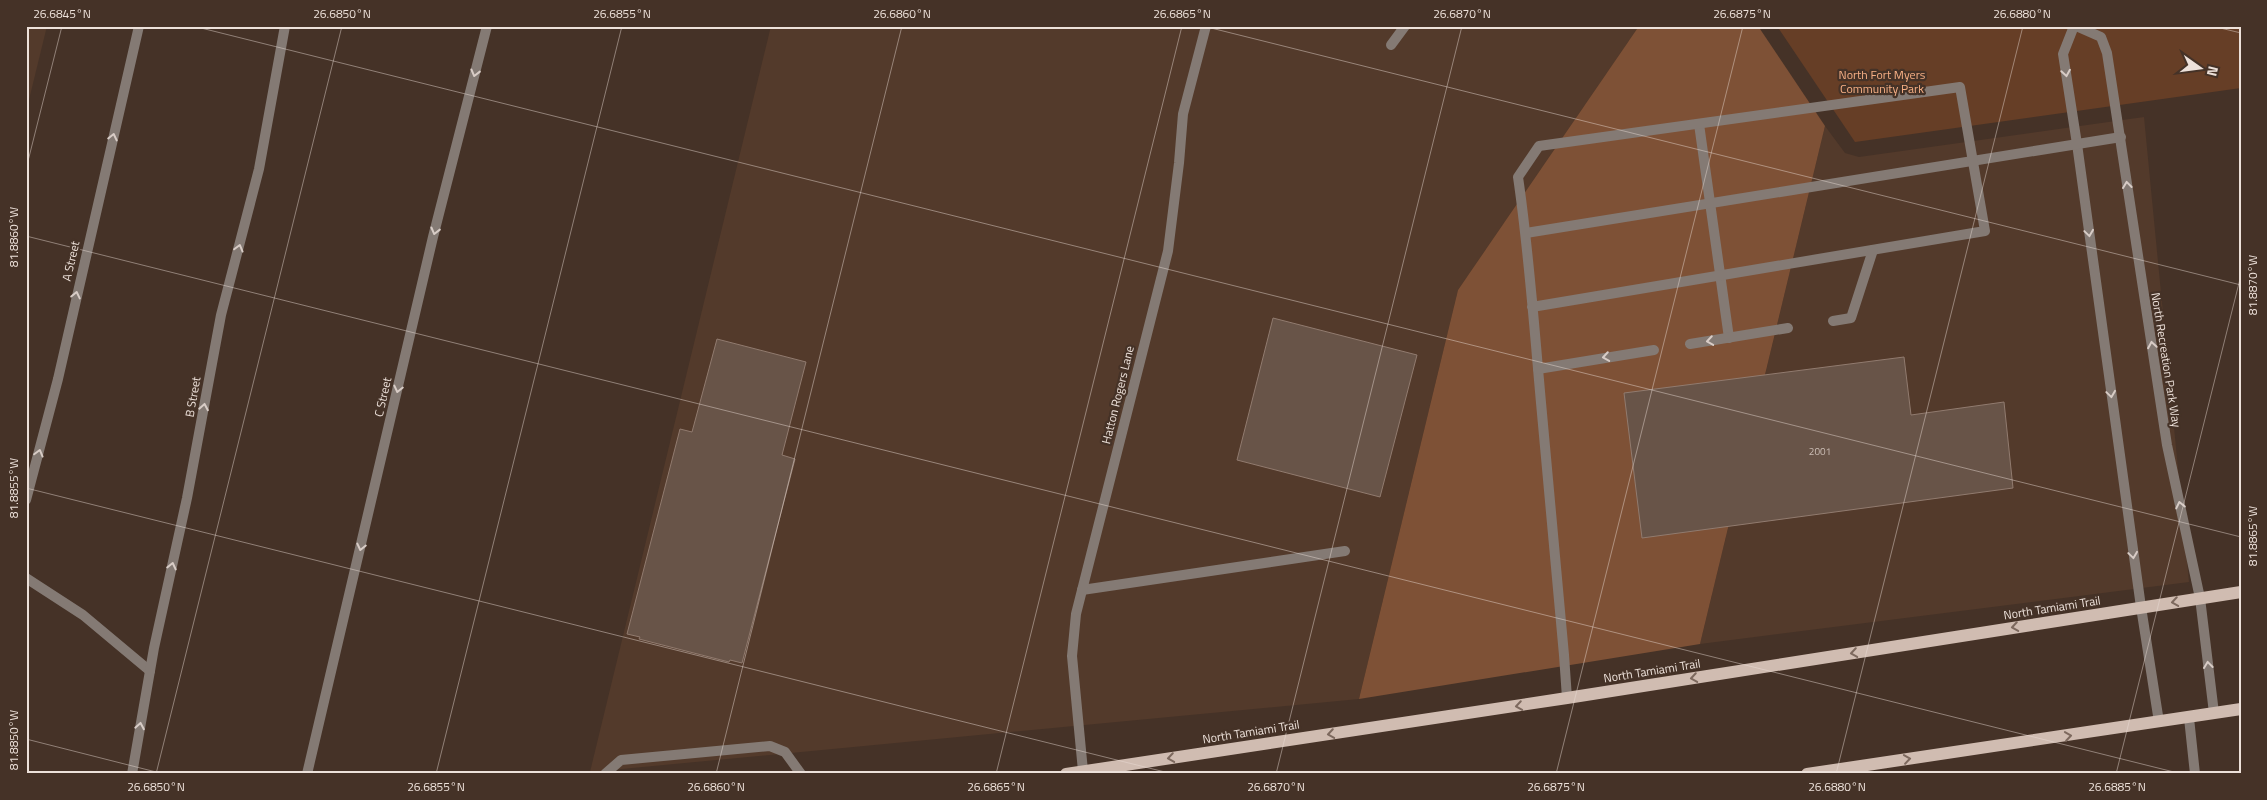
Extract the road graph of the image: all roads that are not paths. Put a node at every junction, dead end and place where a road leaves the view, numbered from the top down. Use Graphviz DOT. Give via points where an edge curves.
graph roads {
  1 [pos="139,26"];
  2 [pos="285,26"];
  3 [pos="487,26"];
  4 [pos="1206,26"];
  5 [pos="1405,26"];
  6 [pos="2075,26"];
  7 [pos="1391,45"];
  8 [pos="1699,124"];
  9 [pos="2121,138"];
  10 [pos="2077,144"];
  11 [pos="1973,161"];
  12 [pos="1710,203"];
  13 [pos="1526,233"];
  14 [pos="1873,250"];
  15 [pos="1720,276"];
  16 [pos="1532,307"];
  17 [pos="1833,321"];
  18 [pos="1788,328"];
  19 [pos="1729,338"];
  20 [pos="1690,344"];
  21 [pos="1654,350"];
  22 [pos="1538,368"];
  23 [pos="26,500"];
  24 [pos="1345,551"];
  25 [pos="26,578"];
  26 [pos="1082,590"];
  27 [pos="2241,592"];
  28 [pos="2200,598"];
  29 [pos="2140,607"];
  30 [pos="150,671"];
  31 [pos="1567,698"];
  32 [pos="2241,709"];
  33 [pos="2214,713"];
  34 [pos="2189,718"];
  35 [pos="2159,722"];
  36 [pos="1874,769"];
  37 [pos="1083,771"];
  38 [pos="132,774"];
  39 [pos="308,774"];
  40 [pos="606,774"];
  41 [pos="801,774"];
  42 [pos="1066,774"];
  43 [pos="1807,774"];
  44 [pos="2195,774"];
  23 -- 1 [label="street, A Street, one-way" via="58,379"];
  30 -- 2 [label="street, B Street, one-way" via="221,316 259,169"];
  3 -- 39 [label="street, C Street, one-way"];
  4 -- 26 [label="street, Hatton Rogers Lane" via="1183,114 1168,251"];
  5 -- 7 [label="street"];
  6 -- 9 [label="street, North Recreation Park Way" via="2101,37 2107,53"];
  6 -- 10 [label="street, North Recreation Park Way, one-way" via="2063,54"];
  8 -- 11 [label="street" via="1960,87"];
  8 -- 12 [label="street"];
  8 -- 13 [label="street" via="1539,146 1518,177"];
  9 -- 10 [label="street"];
  28 -- 9 [label="street, North Recreation Park Way, one-way" via="2167,445"];
  10 -- 11 [label="street"];
  10 -- 29 [label="street, North Recreation Park Way, one-way"];
  11 -- 12 [label="street"];
  11 -- 14 [label="street" via="1984,231"];
  12 -- 13 [label="street"];
  12 -- 15 [label="street"];
  13 -- 16 [label="street"];
  14 -- 15 [label="street"];
  14 -- 17 [label="street" via="1851,318"];
  15 -- 16 [label="street"];
  15 -- 19 [label="street"];
  16 -- 22 [label="street"];
  18 -- 19 [label="street"];
  19 -- 20 [label="street, one-way"];
  21 -- 22 [label="street, one-way"];
  22 -- 31 [label="street"];
  24 -- 26 [label="street"];
  25 -- 30 [label="street" via="82,615"];
  26 -- 37 [label="street, Hatton Rogers Lane" via="1072,656"];
  27 -- 28 [label="main road, North Tamiami Trail"];
  28 -- 29 [label="main road, North Tamiami Trail, one-way"];
  33 -- 28 [label="street, North Recreation Park Way, one-way"];
  29 -- 31 [label="main road, North Tamiami Trail, one-way"];
  29 -- 35 [label="street, North Recreation Park Way"];
  38 -- 30 [label="street, B Street, one-way"];
  31 -- 37 [label="main road, North Tamiami Trail, one-way"];
  32 -- 33 [label="main road"];
  33 -- 34 [label="main road"];
  34 -- 35 [label="main road"];
  34 -- 44 [label="street"];
  36 -- 35 [label="main road, one-way"];
  36 -- 43 [label="main road"];
  37 -- 42 [label="main road, North Tamiami Trail"];
  40 -- 41 [label="street" via="621,760 770,746 785,752"];
}
